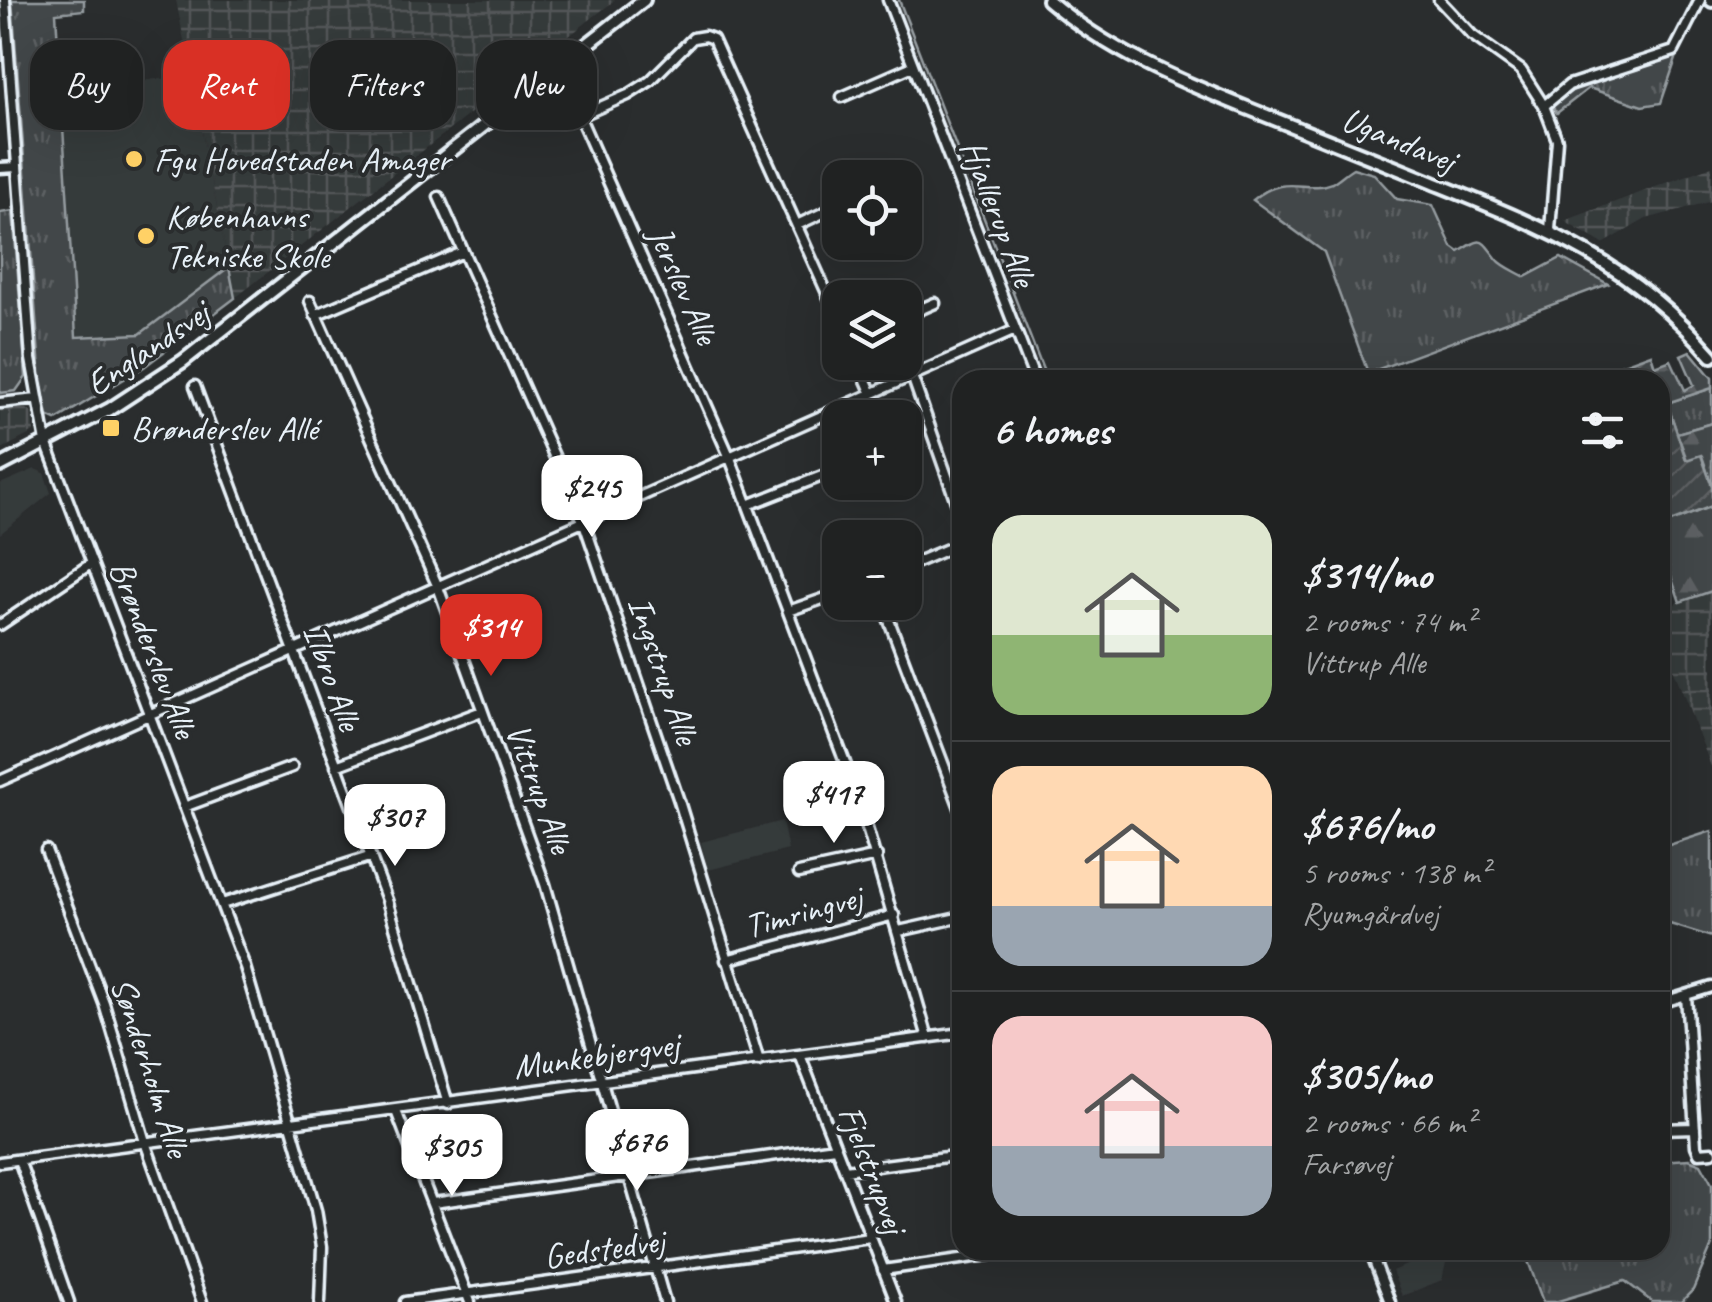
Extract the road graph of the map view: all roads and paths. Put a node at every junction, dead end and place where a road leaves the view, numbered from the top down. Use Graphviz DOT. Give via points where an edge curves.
graph roads {
  1 [pos="5,0"];
  2 [pos="644,0"];
  3 [pos="888,0"];
  4 [pos="1048,0"];
  5 [pos="1439,0"];
  6 [pos="1700,0"];
  7 [pos="913,66"];
  8 [pos="5,73"];
  9 [pos="842,97"];
  10 [pos="1544,106"];
  11 [pos="597,109"];
  12 [pos="586,130"];
  13 [pos="17,167"];
  14 [pos="0,168"];
  15 [pos="439,197"];
  16 [pos="822,213"];
  17 [pos="797,224"];
  18 [pos="1550,230"];
  19 [pos="463,252"];
  20 [pos="822,281"];
  21 [pos="310,301"];
  22 [pos="936,303"];
  23 [pos="922,309"];
  24 [pos="314,315"];
  25 [pos="1015,330"];
  26 [pos="1712,356"];
  27 [pos="1030,370"];
  28 [pos="922,372"];
  29 [pos="866,380"];
  30 [pos="903,380"];
  31 [pos="913,380"];
  32 [pos="196,386"];
  33 [pos="872,394"];
  34 [pos="37,399"];
  35 [pos="0,403"];
  36 [pos="46,442"];
  37 [pos="730,458"];
  38 [pos="0,466"];
  39 [pos="822,476"];
  40 [pos="952,490"];
  41 [pos="748,505"];
  42 [pos="584,523"];
  43 [pos="952,547"];
  44 [pos="922,560"];
  45 [pos="92,563"];
  46 [pos="438,587"];
  47 [pos="822,599"];
  48 [pos="788,612"];
  49 [pos="889,620"];
  50 [pos="0,625"];
  51 [pos="294,650"];
  52 [pos="482,711"];
  53 [pos="149,716"];
  54 [pos="292,766"];
  55 [pos="336,766"];
  56 [pos="0,781"];
  57 [pos="952,787"];
  58 [pos="184,807"];
  59 [pos="46,850"];
  60 [pos="876,856"];
  61 [pos="369,857"];
  62 [pos="799,872"];
  63 [pos="222,904"];
  64 [pos="894,915"];
  65 [pos="952,919"];
  66 [pos="899,931"];
  67 [pos="726,960"];
  68 [pos="1712,987"];
  69 [pos="1686,995"];
  70 [pos="1670,1000"];
  71 [pos="952,1035"];
  72 [pos="928,1038"];
  73 [pos="800,1055"];
  74 [pos="759,1060"];
  75 [pos="604,1080"];
  76 [pos="448,1104"];
  77 [pos="396,1111"];
  78 [pos="292,1125"];
  79 [pos="1695,1128"];
  80 [pos="1670,1129"];
  81 [pos="145,1142"];
  82 [pos="835,1147"];
  83 [pos="1712,1152"];
  84 [pos="952,1155"];
  85 [pos="19,1160"];
  86 [pos="0,1162"];
  87 [pos="845,1170"];
  88 [pos="630,1176"];
  89 [pos="433,1203"];
  90 [pos="870,1238"];
  91 [pos="954,1260"];
  92 [pos="1374,1260"];
  93 [pos="656,1269"];
  94 [pos="883,1270"];
  95 [pos="469,1298"];
  96 [pos="69,1302"];
  97 [pos="202,1302"];
  98 [pos="320,1302"];
  99 [pos="404,1302"];
  100 [pos="665,1302"];
  101 [pos="896,1302"];
  102 [pos="1390,1302"];
  1 -- 8 [label="street, Brønderslev Alle"];
  2 -- 36 [label="main road, Englandsvej" via="182,361 110,410"];
  3 -- 7 [label="street, Hjallerup Alle"];
  4 -- 18 [label="main road, Ugandavej" via="1097,38 1163,74"];
  5 -- 10 [label="street" via="1472,35 1521,70"];
  6 -- 10 [label="street" via="1674,51 1569,85"];
  7 -- 9 [label="street"];
  7 -- 25 [label="street, Hjallerup Alle"];
  8 -- 13 [label="street, Brønderslev Alle"];
  10 -- 18 [label="street" via="1557,140"];
  11 -- 17 [label="street" via="650,82 693,38 706,36 718,45"];
  12 -- 37 [label="street, Jerslev Alle"];
  13 -- 14 [label="street"];
  13 -- 34 [label="street, Brønderslev Alle"];
  15 -- 19 [label="street, Ingstrup Alle"];
  16 -- 17 [label="street"];
  17 -- 20 [label="street"];
  18 -- 26 [label="main road, Ugandavej" via="1640,286"];
  19 -- 24 [label="street"];
  19 -- 42 [label="street, Ingstrup Alle"];
  21 -- 24 [label="street, Vittrup Alle"];
  22 -- 23 [label="street"];
  24 -- 46 [label="street, Vittrup Alle"];
  25 -- 27 [label="street, Hjallerup Alle"];
  25 -- 28 [label="street"];
  29 -- 33 [label="street"];
  30 -- 33 [label="street"];
  31 -- 40 [label="street"];
  32 -- 51 [label="street, Ilbro Alle"];
  33 -- 37 [label="street"];
  34 -- 35 [label="street"];
  34 -- 36 [label="street, Brønderslev Alle"];
  36 -- 38 [label="main road, Englandsvej"];
  36 -- 45 [label="street, Brønderslev Alle"];
  37 -- 41 [label="street, Jerslev Alle"];
  37 -- 42 [label="street"];
  39 -- 41 [label="street"];
  41 -- 48 [label="street, Jerslev Alle"];
  42 -- 46 [label="street"];
  42 -- 67 [label="street, Ingstrup Alle"];
  43 -- 44 [label="street"];
  45 -- 50 [label="street"];
  45 -- 53 [label="street, Brønderslev Alle"];
  46 -- 51 [label="street"];
  46 -- 52 [label="street, Vittrup Alle"];
  47 -- 48 [label="street"];
  48 -- 60 [label="street, Jerslev Alle"];
  49 -- 57 [label="street"];
  51 -- 53 [label="street"];
  51 -- 55 [label="street, Ilbro Alle"];
  52 -- 55 [label="street"];
  52 -- 75 [label="street, Vittrup Alle" via="545,884"];
  53 -- 56 [label="street"];
  53 -- 58 [label="street, Brønderslev Alle"];
  54 -- 58 [label="street"];
  55 -- 61 [label="street, Ilbro Alle"];
  58 -- 63 [label="street, Brønderslev Alle"];
  59 -- 81 [label="street, Sønderholm Alle" via="104,1003"];
  60 -- 62 [label="street"];
  60 -- 64 [label="street, Jerslev Alle"];
  61 -- 63 [label="street"];
  61 -- 76 [label="street, Ilbro Alle"];
  63 -- 78 [label="street, Brønderslev Alle"];
  64 -- 66 [label="street, Jerslev Alle"];
  64 -- 67 [label="street, Timringvej"];
  65 -- 66 [label="street"];
  66 -- 72 [label="street, Jerslev Alle"];
  67 -- 74 [label="street, Ingstrup Alle"];
  68 -- 69 [label="street"];
  69 -- 70 [label="street"];
  69 -- 79 [label="street"];
  71 -- 72 [label="street, Munkebjergvej"];
  72 -- 73 [label="street, Munkebjergvej"];
  73 -- 74 [label="street, Munkebjergvej"];
  73 -- 82 [label="street, Fjelstrupvej"];
  74 -- 75 [label="street, Munkebjergvej"];
  75 -- 76 [label="street, Munkebjergvej"];
  75 -- 88 [label="street, Vittrup Alle"];
  76 -- 77 [label="street, Munkebjergvej"];
  77 -- 78 [label="street, Munkebjergvej"];
  77 -- 89 [label="street"];
  78 -- 81 [label="street, Munkebjergvej"];
  78 -- 98 [label="street, Brønderslev Alle" via="322,1247"];
  79 -- 80 [label="street"];
  79 -- 83 [label="street" via="1699,1153"];
  81 -- 85 [label="street, Munkebjergvej"];
  81 -- 97 [label="street, Sønderholm Alle"];
  82 -- 87 [label="street, Fjelstrupvej"];
  82 -- 88 [label="street"];
  84 -- 87 [label="street"];
  85 -- 86 [label="street, Munkebjergvej"];
  85 -- 96 [label="street"];
  87 -- 90 [label="street, Fjelstrupvej"];
  88 -- 89 [label="street"];
  88 -- 93 [label="street, Vittrup Alle"];
  89 -- 95 [label="street"];
  90 -- 93 [label="street, Gedstedvej"];
  90 -- 94 [label="street, Fjelstrupvej"];
  91 -- 94 [label="street"];
  92 -- 102 [label="street"];
  93 -- 95 [label="street, Gedstedvej"];
  93 -- 100 [label="street, Vittrup Alle"];
  94 -- 101 [label="street, Fjelstrupvej"];
  95 -- 99 [label="street, Gedstedvej"];
}
